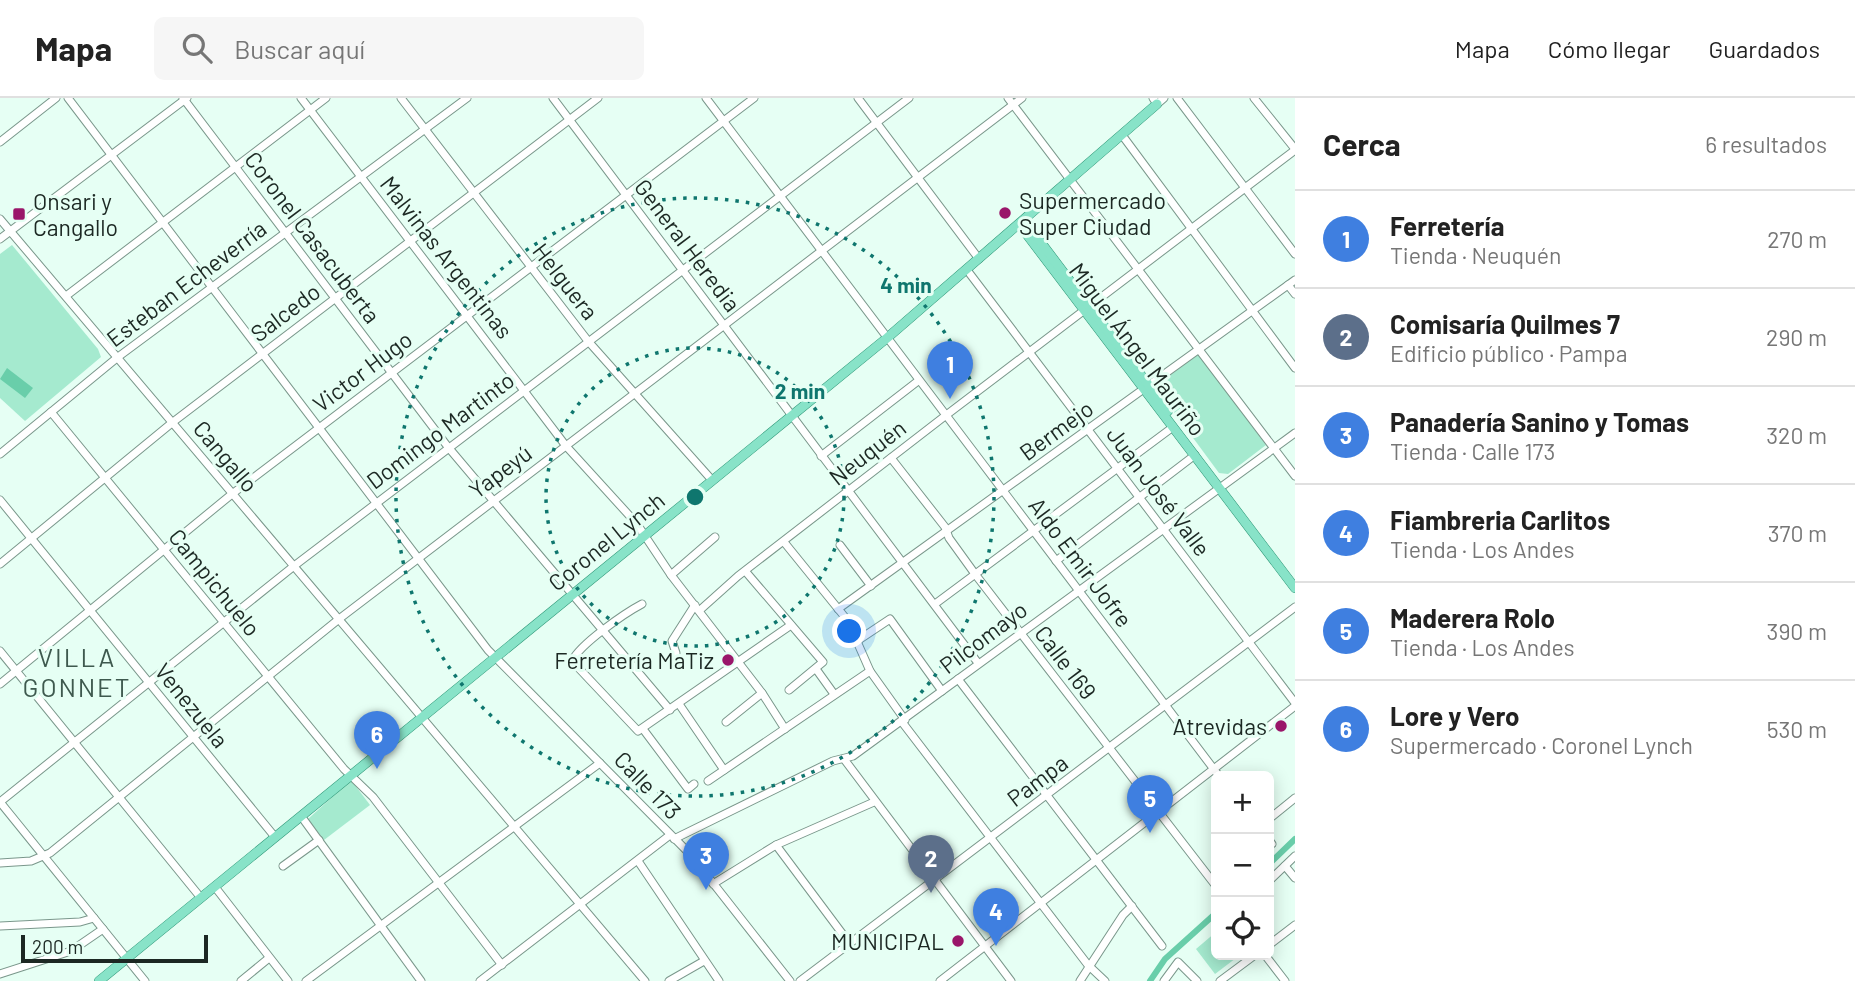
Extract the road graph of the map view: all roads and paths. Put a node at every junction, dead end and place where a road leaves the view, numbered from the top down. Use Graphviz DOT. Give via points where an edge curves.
graph roads {
  1 [pos="56,98"];
  2 [pos="68,98"];
  3 [pos="302,98"];
  4 [pos="326,98"];
  5 [pos="401,98"];
  6 [pos="467,98"];
  7 [pos="553,98"];
  8 [pos="598,98"];
  9 [pos="706,98"];
  10 [pos="754,98"];
  11 [pos="858,98"];
  12 [pos="909,98"];
  13 [pos="1021,98"];
  14 [pos="1177,98"];
  15 [pos="1254,98"];
  16 [pos="185,99"];
  17 [pos="1158,100"];
  18 [pos="1010,101"];
  19 [pos="310,110"];
  20 [pos="569,120"];
  21 [pos="724,121"];
  22 [pos="877,123"];
  23 [pos="425,130"];
  24 [pos="1122,135"];
  25 [pos="0,142"];
  26 [pos="1295,150"];
  27 [pos="111,156"];
  28 [pos="236,167"];
  29 [pos="361,177"];
  30 [pos="918,177"];
  31 [pos="1070,180"];
  32 [pos="1245,190"];
  33 [pos="473,192"];
  34 [pos="626,194"];
  35 [pos="780,196"];
  36 [pos="0,219"];
  37 [pos="1021,222"];
  38 [pos="161,223"];
  39 [pos="1192,230"];
  40 [pos="11,231"];
  41 [pos="286,232"];
  42 [pos="0,239"];
  43 [pos="410,241"];
  44 [pos="821,251"];
  45 [pos="1295,254"];
  46 [pos="979,259"];
  47 [pos="530,267"];
  48 [pos="683,270"];
  49 [pos="967,270"];
  50 [pos="1139,270"];
  51 [pos="1292,283"];
  52 [pos="211,288"];
  53 [pos="1295,294"];
  54 [pos="66,296"];
  55 [pos="335,299"];
  56 [pos="1088,309"];
  57 [pos="1253,310"];
  58 [pos="467,315"];
  59 [pos="725,325"];
  60 [pos="887,338"];
  61 [pos="588,341"];
  62 [pos="1199,350"];
  63 [pos="1030,351"];
  64 [pos="261,354"];
  65 [pos="118,357"];
  66 [pos="1295,368"];
  67 [pos="392,373"];
  68 [pos="918,381"];
  69 [pos="1147,388"];
  70 [pos="525,390"];
  71 [pos="635,393"];
  72 [pos="51,412"];
  73 [pos="945,415"];
  74 [pos="791,416"];
  75 [pos="173,422"];
  76 [pos="1173,427"];
  77 [pos="317,428"];
  78 [pos="1088,429"];
  79 [pos="1295,433"];
  80 [pos="566,446"];
  81 [pos="448,447"];
  82 [pos="1274,447"];
  83 [pos="0,454"];
  84 [pos="821,456"];
  85 [pos="1195,456"];
  86 [pos="891,458"];
  87 [pos="1117,468"];
  88 [pos="1295,476"];
  89 [pos="105,478"];
  90 [pos="712,479"];
  91 [pos="1221,486"];
  92 [pos="848,492"];
  93 [pos="1004,492"];
  94 [pos="232,494"];
  95 [pos="1139,498"];
  96 [pos="0,500"];
  97 [pos="491,501"];
  98 [pos="374,504"];
  99 [pos="1164,529"];
  100 [pos="1032,531"];
  101 [pos="947,533"];
  102 [pos="645,535"];
  103 [pos="715,537"];
  104 [pos="32,538"];
  105 [pos="784,542"];
  106 [pos="840,545"];
  107 [pos="163,550"];
  108 [pos="418,559"];
  109 [pos="1056,561"];
  110 [pos="0,564"];
  111 [pos="902,564"];
  112 [pos="294,566"];
  113 [pos="746,572"];
  114 [pos="975,574"];
  115 [pos="671,575"];
  116 [pos="1295,578"];
  117 [pos="871,586"];
  118 [pos="1295,589"];
  119 [pos="1078,590"];
  120 [pos="572,593"];
  121 [pos="642,604"];
  122 [pos="934,604"];
  123 [pos="1295,607"];
  124 [pos="698,608"];
  125 [pos="838,609"];
  126 [pos="89,611"];
  127 [pos="339,619"];
  128 [pos="223,623"];
  129 [pos="791,625"];
  130 [pos="604,632"];
  131 [pos="1020,633"];
  132 [pos="857,641"];
  133 [pos="1249,643"];
  134 [pos="0,652"];
  135 [pos="676,653"];
  136 [pos="495,658"];
  137 [pos="739,661"];
  138 [pos="978,663"];
  139 [pos="816,669"];
  140 [pos="16,671"];
  141 [pos="870,671"];
  142 [pos="268,677"];
  143 [pos="958,679"];
  144 [pos="149,683"];
  145 [pos="0,684"];
  146 [pos="789,690"];
  147 [pos="942,691"];
  148 [pos="762,693"];
  149 [pos="834,694"];
  150 [pos="679,704"];
  151 [pos="1295,705"];
  152 [pos="1165,706"];
  153 [pos="670,710"];
  154 [pos="423,717"];
  155 [pos="903,721"];
  156 [pos="726,722"];
  157 [pos="785,729"];
  158 [pos="641,730"];
  159 [pos="193,736"];
  160 [pos="75,744"];
  161 [pos="1108,749"];
  162 [pos="845,759"];
  163 [pos="600,763"];
  164 [pos="1213,768"];
  165 [pos="724,770"];
  166 [pos="1215,771"];
  167 [pos="351,775"];
  168 [pos="708,781"];
  169 [pos="694,784"];
  170 [pos="120,796"];
  171 [pos="1046,797"];
  172 [pos="1295,798"];
  173 [pos="0,802"];
  174 [pos="874,802"];
  175 [pos="1158,811"];
  176 [pos="1274,815"];
  177 [pos="301,816"];
  178 [pos="514,824"];
  179 [pos="275,837"];
  180 [pos="672,837"];
  181 [pos="991,838"];
  182 [pos="319,840"];
  183 [pos="776,845"];
  184 [pos="46,856"];
  185 [pos="1295,856"];
  186 [pos="1095,859"];
  187 [pos="638,861"];
  188 [pos="0,863"];
  189 [pos="283,866"];
  190 [pos="1284,866"];
  191 [pos="1274,876"];
  192 [pos="1295,878"];
  193 [pos="934,880"];
  194 [pos="1211,880"];
  195 [pos="437,883"];
  196 [pos="713,884"];
  197 [pos="215,887"];
  198 [pos="201,898"];
  199 [pos="582,904"];
  200 [pos="1041,904"];
  201 [pos="1132,906"];
  202 [pos="94,918"];
  203 [pos="1295,925"];
  204 [pos="0,926"];
  205 [pos="381,926"];
  206 [pos="103,929"];
  207 [pos="1274,941"];
  208 [pos="850,944"];
  209 [pos="1162,946"];
  210 [pos="984,947"];
  211 [pos="126,958"];
  212 [pos="270,958"];
  213 [pos="1248,960"];
  214 [pos="1269,960"];
  215 [pos="704,961"];
  216 [pos="502,965"];
  217 [pos="1088,965"];
  218 [pos="0,974"];
  219 [pos="99,981"];
  220 [pos="145,981"];
  221 [pos="241,981"];
  222 [pos="288,981"];
  223 [pos="306,981"];
  224 [pos="421,981"];
  225 [pos="481,981"];
  226 [pos="645,981"];
  227 [pos="669,981"];
  228 [pos="719,981"];
  229 [pos="790,981"];
  230 [pos="800,981"];
  231 [pos="940,981"];
  232 [pos="1011,981"];
  233 [pos="1080,981"];
  234 [pos="1105,981"];
  235 [pos="1164,981"];
  236 [pos="1197,981"];
  237 [pos="1220,981"];
  238 [pos="1284,981"];
  1 -- 25 [label="street"];
  2 -- 27 [label="street, Calle 173"];
  3 -- 19 [label="street, Malvinas Argentinas"];
  4 -- 19 [label="street"];
  5 -- 23 [label="street, Helguera"];
  6 -- 23 [label="street, Esteban Echeverría"];
  7 -- 20 [label="street, General Heredia"];
  8 -- 20 [label="street, Salcedo"];
  9 -- 21 [label="street, Aldo Emir Jofre"];
  10 -- 21 [label="street, Victor Hugo"];
  11 -- 22 [label="street"];
  12 -- 22 [label="street, Domingo Martinto"];
  13 -- 18 [label="street, Yapeyú"];
  14 -- 32 [label="street"];
  15 -- 26 [label="street"];
  16 -- 27 [label="street"];
  16 -- 28 [label="street, Coronel Casacuberta"];
  17 -- 24 [label="main road, Coronel Lynch"];
  18 -- 30 [label="street, Yapeyú"];
  18 -- 31 [label="street"];
  19 -- 28 [label="street"];
  19 -- 29 [label="street, Malvinas Argentinas"];
  20 -- 33 [label="street, Salcedo"];
  20 -- 34 [label="street, General Heredia"];
  21 -- 34 [label="street, Victor Hugo"];
  21 -- 35 [label="street, Aldo Emir Jofre"];
  22 -- 30 [label="street"];
  22 -- 35 [label="street, Domingo Martinto"];
  23 -- 29 [label="street, Esteban Echeverría"];
  23 -- 33 [label="street, Helguera"];
  24 -- 31 [label="main road, Coronel Lynch"];
  24 -- 39 [label="street"];
  26 -- 32 [label="street, Neuquén"];
  27 -- 38 [label="street, Calle 173"];
  27 -- 40 [label="street"];
  28 -- 38 [label="street"];
  28 -- 41 [label="street, Coronel Casacuberta"];
  29 -- 41 [label="street, Esteban Echeverría"];
  29 -- 43 [label="street, Malvinas Argentinas"];
  30 -- 44 [label="street, Yapeyú"];
  30 -- 46 [label="street"];
  31 -- 37 [label="main road, Coronel Lynch"];
  31 -- 50 [label="street"];
  32 -- 39 [label="street, Neuquén"];
  32 -- 45 [label="street"];
  33 -- 43 [label="street, Salcedo"];
  33 -- 47 [label="street, Helguera"];
  34 -- 47 [label="street, Victor Hugo"];
  34 -- 48 [label="street, General Heredia"];
  35 -- 44 [label="street, Aldo Emir Jofre"];
  35 -- 48 [label="street, Domingo Martinto"];
  36 -- 40 [label="street, Cangallo"];
  37 -- 46 [label="main road, Coronel Lynch"];
  37 -- 56 [label="main road, Miguel Ángel Mauriño"];
  38 -- 52 [label="street, Calle 173"];
  38 -- 54 [label="street"];
  39 -- 50 [label="street, Neuquén"];
  39 -- 57 [label="street"];
  40 -- 42 [label="street"];
  40 -- 54 [label="street, Cangallo"];
  41 -- 52 [label="street, Esteban Echeverría"];
  41 -- 55 [label="street, Coronel Casacuberta"];
  43 -- 55 [label="street, Salcedo"];
  43 -- 58 [label="street, Malvinas Argentinas"];
  44 -- 59 [label="street, Yapeyú"];
  44 -- 60 [label="street, Aldo Emir Jofre"];
  46 -- 49 [label="main road, Coronel Lynch"];
  47 -- 58 [label="street, Victor Hugo"];
  47 -- 61 [label="street, Helguera"];
  48 -- 59 [label="street, General Heredia"];
  48 -- 61 [label="street, Domingo Martinto"];
  49 -- 60 [label="main road, Coronel Lynch"];
  49 -- 63 [label="street, Juan José Valle"];
  50 -- 56 [label="street, Neuquén"];
  50 -- 62 [label="street"];
  51 -- 53 [label="street"];
  51 -- 57 [label="street, Bermejo"];
  52 -- 64 [label="street, Calle 173"];
  52 -- 65 [label="street, Esteban Echeverría"];
  54 -- 65 [label="street, Cangallo"];
  55 -- 64 [label="street, Salcedo"];
  55 -- 67 [label="street, Coronel Casacuberta"];
  56 -- 63 [label="street, Neuquén"];
  56 -- 69 [label="main road, Miguel Ángel Mauriño"];
  57 -- 62 [label="street, Bermejo"];
  57 -- 66 [label="street"];
  58 -- 67 [label="street, Victor Hugo"];
  58 -- 70 [label="street, Malvinas Argentinas"];
  59 -- 71 [label="street, Yapeyú"];
  59 -- 74 [label="street, General Heredia"];
  60 -- 68 [label="street, Aldo Emir Jofre"];
  60 -- 74 [label="main road, Coronel Lynch"];
  61 -- 70 [label="street, Domingo Martinto"];
  61 -- 71 [label="street, Helguera"];
  62 -- 69 [label="street, Bermejo"];
  62 -- 82 [label="street"];
  63 -- 73 [label="street, Neuquén"];
  63 -- 78 [label="street, Juan José Valle"];
  64 -- 75 [label="street, Salcedo"];
  64 -- 77 [label="street, Calle 173"];
  65 -- 72 [label="street, Esteban Echeverría"];
  65 -- 75 [label="street, Cangallo"];
  67 -- 77 [label="street, Victor Hugo"];
  67 -- 81 [label="street, Coronel Casacuberta"];
  68 -- 73 [label="street, Aldo Emir Jofre"];
  68 -- 84 [label="street"];
  69 -- 76 [label="main road, Miguel Ángel Mauriño"];
  69 -- 78 [label="street, Bermejo"];
  69 -- 91 [label="main road, Miguel Ángel Mauriño"];
  70 -- 80 [label="street, Malvinas Argentinas"];
  70 -- 81 [label="street, Domingo Martinto"];
  71 -- 80 [label="street, Yapeyú"];
  71 -- 90 [label="street, Helguera"];
  72 -- 83 [label="street, Esteban Echeverría"];
  72 -- 89 [label="street, Campichuelo"];
  73 -- 86 [label="street, Neuquén"];
  73 -- 93 [label="street, Aldo Emir Jofre"];
  74 -- 84 [label="street, General Heredia"];
  74 -- 90 [label="main road, Coronel Lynch"];
  75 -- 89 [label="street, Salcedo"];
  75 -- 94 [label="street, Cangallo"];
  76 -- 85 [label="main road, Miguel Ángel Mauriño"];
  76 -- 87 [label="street"];
  77 -- 94 [label="street, Victor Hugo"];
  77 -- 98 [label="street, Calle 173"];
  78 -- 87 [label="street, Juan José Valle"];
  78 -- 93 [label="street, Bermejo"];
  79 -- 82 [label="street, Pilcomayo"];
  80 -- 97 [label="street, Yapeyú"];
  80 -- 102 [label="street, Malvinas Argentinas"];
  81 -- 97 [label="street, Coronel Casacuberta"];
  81 -- 98 [label="street, Domingo Martinto"];
  82 -- 88 [label="street"];
  82 -- 91 [label="street, Pilcomayo"];
  84 -- 92 [label="street, General Heredia"];
  85 -- 91 [label="main road, Miguel Ángel Mauriño"];
  85 -- 95 [label="street"];
  86 -- 92 [label="street, Neuquén"];
  86 -- 101 [label="street, Calle 169"];
  87 -- 95 [label="street, Juan José Valle"];
  87 -- 100 [label="street"];
  89 -- 104 [label="street, Salcedo"];
  89 -- 107 [label="street, Campichuelo"];
  90 -- 102 [label="main road, Coronel Lynch"];
  91 -- 99 [label="street, Pilcomayo"];
  91 -- 116 [label="main road, Miguel Ángel Mauriño"];
  91 -- 118 [label="main road, Miguel Ángel Mauriño"];
  92 -- 105 [label="street, Neuquén"];
  92 -- 111 [label="street, General Heredia"];
  93 -- 100 [label="street, Aldo Emir Jofre"];
  93 -- 101 [label="street, Bermejo"];
  94 -- 107 [label="street, Victor Hugo"];
  94 -- 112 [label="street, Cangallo"];
  95 -- 99 [label="street, Juan José Valle"];
  95 -- 109 [label="street"];
  96 -- 104 [label="street, Venezuela"];
  97 -- 108 [label="street, Yapeyú"];
  97 -- 120 [label="street, Coronel Casacuberta"];
  98 -- 108 [label="street, Calle 173"];
  98 -- 112 [label="street, Domingo Martinto"];
  99 -- 119 [label="street, Pilcomayo"];
  99 -- 133 [label="street, Juan José Valle"];
  100 -- 109 [label="street, Aldo Emir Jofre"];
  100 -- 114 [label="street"];
  101 -- 111 [label="street, Bermejo"];
  101 -- 114 [label="street, Calle 169"];
  102 -- 115 [label="street, Malvinas Argentinas"];
  102 -- 120 [label="main road, Coronel Lynch"];
  103 -- 115 [label="street"];
  104 -- 110 [label="street, Salcedo"];
  104 -- 126 [label="street, Venezuela"];
  105 -- 113 [label="street, Neuquén"];
  105 -- 125 [label="street"];
  106 -- 117 [label="street"];
  107 -- 126 [label="street, Victor Hugo"];
  107 -- 128 [label="street, Campichuelo"];
  108 -- 127 [label="street, Yapeyú"];
  108 -- 136 [label="street, Calle 173"];
  109 -- 119 [label="street, Aldo Emir Jofre"];
  111 -- 117 [label="street, Bermejo"];
  111 -- 122 [label="street, General Heredia"];
  112 -- 127 [label="street, Cangallo"];
  112 -- 128 [label="street, Domingo Martinto"];
  113 -- 124 [label="street, Neuquén"];
  113 -- 129 [label="street"];
  114 -- 122 [label="street"];
  114 -- 131 [label="street, Calle 169"];
  115 -- 124 [label="street, Malvinas Argentinas"];
  117 -- 125 [label="street, Bermejo"];
  119 -- 131 [label="street, Pilcomayo"];
  119 -- 152 [label="street, Aldo Emir Jofre"];
  120 -- 130 [label="street, Coronel Casacuberta"];
  120 -- 136 [label="main road, Coronel Lynch"];
  121 -- 130 [label="street"];
  122 -- 138 [label="street, General Heredia"];
  123 -- 133 [label="street, Pampa"];
  124 -- 135 [label="street, Neuquén" via="672,641"];
  124 -- 137 [label="street, Malvinas Argentinas"];
  125 -- 132 [label="street"];
  126 -- 140 [label="street, Victor Hugo"];
  126 -- 144 [label="street, Venezuela"];
  127 -- 142 [label="street, Yapeyú"];
  127 -- 154 [label="street, Cangallo"];
  128 -- 142 [label="street, Campichuelo"];
  128 -- 144 [label="street, Domingo Martinto"];
  129 -- 137 [label="street"];
  129 -- 139 [label="street" via="823,662"];
  130 -- 153 [label="street, Coronel Casacuberta"];
  130 -- 158 [label="street" via="572,661"];
  131 -- 138 [label="street, Pilcomayo"];
  131 -- 161 [label="street, Calle 169"];
  132 -- 141 [label="street"];
  132 -- 147 [label="street" via="890,619"];
  133 -- 151 [label="street, Juan José Valle"];
  133 -- 152 [label="street, Pampa"];
  134 -- 140 [label="street"];
  136 -- 154 [label="main road, Coronel Lynch"];
  136 -- 163 [label="street, Calle 173"];
  137 -- 148 [label="street, Malvinas Argentinas"];
  137 -- 150 [label="street"];
  138 -- 143 [label="street, Pilcomayo"];
  139 -- 146 [label="street"];
  139 -- 149 [label="street"];
  140 -- 145 [label="street, Victor Hugo"];
  140 -- 160 [label="street"];
  141 -- 149 [label="street"];
  141 -- 155 [label="street"];
  142 -- 159 [label="street, Yapeyú"];
  142 -- 167 [label="street, Campichuelo"];
  143 -- 147 [label="street, Pilcomayo"];
  143 -- 171 [label="street"];
  144 -- 159 [label="street, Venezuela"];
  144 -- 160 [label="street, Domingo Martinto"];
  147 -- 155 [label="street, Pilcomayo"];
  148 -- 156 [label="street"];
  148 -- 157 [label="street, Malvinas Argentinas"];
  149 -- 157 [label="street"];
  150 -- 153 [label="street"];
  150 -- 165 [label="street"];
  151 -- 164 [label="street"];
  152 -- 161 [label="street, Pampa"];
  152 -- 164 [label="street, Aldo Emir Jofre"];
  153 -- 158 [label="street"];
  154 -- 167 [label="main road, Coronel Lynch"];
  154 -- 178 [label="street, Cangallo"];
  155 -- 162 [label="street, Pilcomayo"];
  155 -- 181 [label="street"];
  157 -- 165 [label="street"];
  158 -- 169 [label="street" via="688,789"];
  159 -- 170 [label="street, Yapeyú"];
  159 -- 179 [label="street, Venezuela"];
  160 -- 170 [label="street"];
  160 -- 173 [label="street, Domingo Martinto"];
  161 -- 171 [label="street, Pampa"];
  161 -- 175 [label="street, Calle 169"];
  162 -- 174 [label="street"];
  162 -- 180 [label="street, Pilcomayo"];
  163 -- 178 [label="street"];
  163 -- 180 [label="street, Calle 173"];
  164 -- 166 [label="street, Aldo Emir Jofre"];
  164 -- 175 [label="street"];
  165 -- 168 [label="street"];
  167 -- 177 [label="main road, Coronel Lynch"];
  167 -- 195 [label="street, Campichuelo" via="373,797"];
  170 -- 184 [label="street, Yapeyú"];
  170 -- 198 [label="street"];
  171 -- 181 [label="street, Pampa"];
  171 -- 186 [label="street"];
  172 -- 176 [label="street"];
  173 -- 184 [label="street"];
  174 -- 183 [label="street"];
  174 -- 193 [label="street"];
  175 -- 186 [label="street"];
  175 -- 194 [label="street, Calle 169"];
  177 -- 179 [label="main road, Coronel Lynch"];
  177 -- 182 [label="street"];
  178 -- 195 [label="street"];
  178 -- 199 [label="street, Cangallo"];
  179 -- 197 [label="main road, Coronel Lynch"];
  180 -- 187 [label="street"];
  180 -- 196 [label="street, Calle 173"];
  181 -- 193 [label="street, Pampa"];
  181 -- 200 [label="street"];
  182 -- 189 [label="street"];
  182 -- 205 [label="street"];
  183 -- 196 [label="street"];
  183 -- 208 [label="street"];
  184 -- 188 [label="street, Yapeyú"];
  184 -- 202 [label="street"];
  185 -- 190 [label="street"];
  186 -- 200 [label="street"];
  186 -- 201 [label="street"];
  187 -- 199 [label="street"];
  187 -- 215 [label="street"];
  190 -- 191 [label="street"];
  190 -- 192 [label="street"];
  193 -- 208 [label="street, Pampa"];
  193 -- 210 [label="street"];
  195 -- 205 [label="street"];
  195 -- 216 [label="street, Campichuelo"];
  196 -- 229 [label="street, Calle 173"];
  197 -- 198 [label="main road, Coronel Lynch"];
  197 -- 212 [label="street"];
  198 -- 211 [label="main road, Coronel Lynch"];
  199 -- 216 [label="street"];
  199 -- 226 [label="street, Cangallo"];
  200 -- 210 [label="street"];
  200 -- 217 [label="street"];
  201 -- 209 [label="street"];
  201 -- 217 [label="street"];
  202 -- 204 [label="street"];
  202 -- 206 [label="street"];
  203 -- 207 [label="street"];
  205 -- 223 [label="street"];
  205 -- 224 [label="street"];
  206 -- 211 [label="street"];
  206 -- 218 [label="street" via="71,951"];
  208 -- 230 [label="street, Pampa"];
  210 -- 231 [label="street"];
  210 -- 232 [label="street"];
  211 -- 219 [label="main road, Coronel Lynch"];
  211 -- 220 [label="street"];
  212 -- 221 [label="street"];
  212 -- 222 [label="street"];
  213 -- 237 [label="street"];
  214 -- 238 [label="street"];
  215 -- 227 [label="street"];
  215 -- 228 [label="street"];
  216 -- 225 [label="street"];
  217 -- 233 [label="street"];
  217 -- 234 [label="street"];
  235 -- 236 [label="street" via="1178,962"];
}
